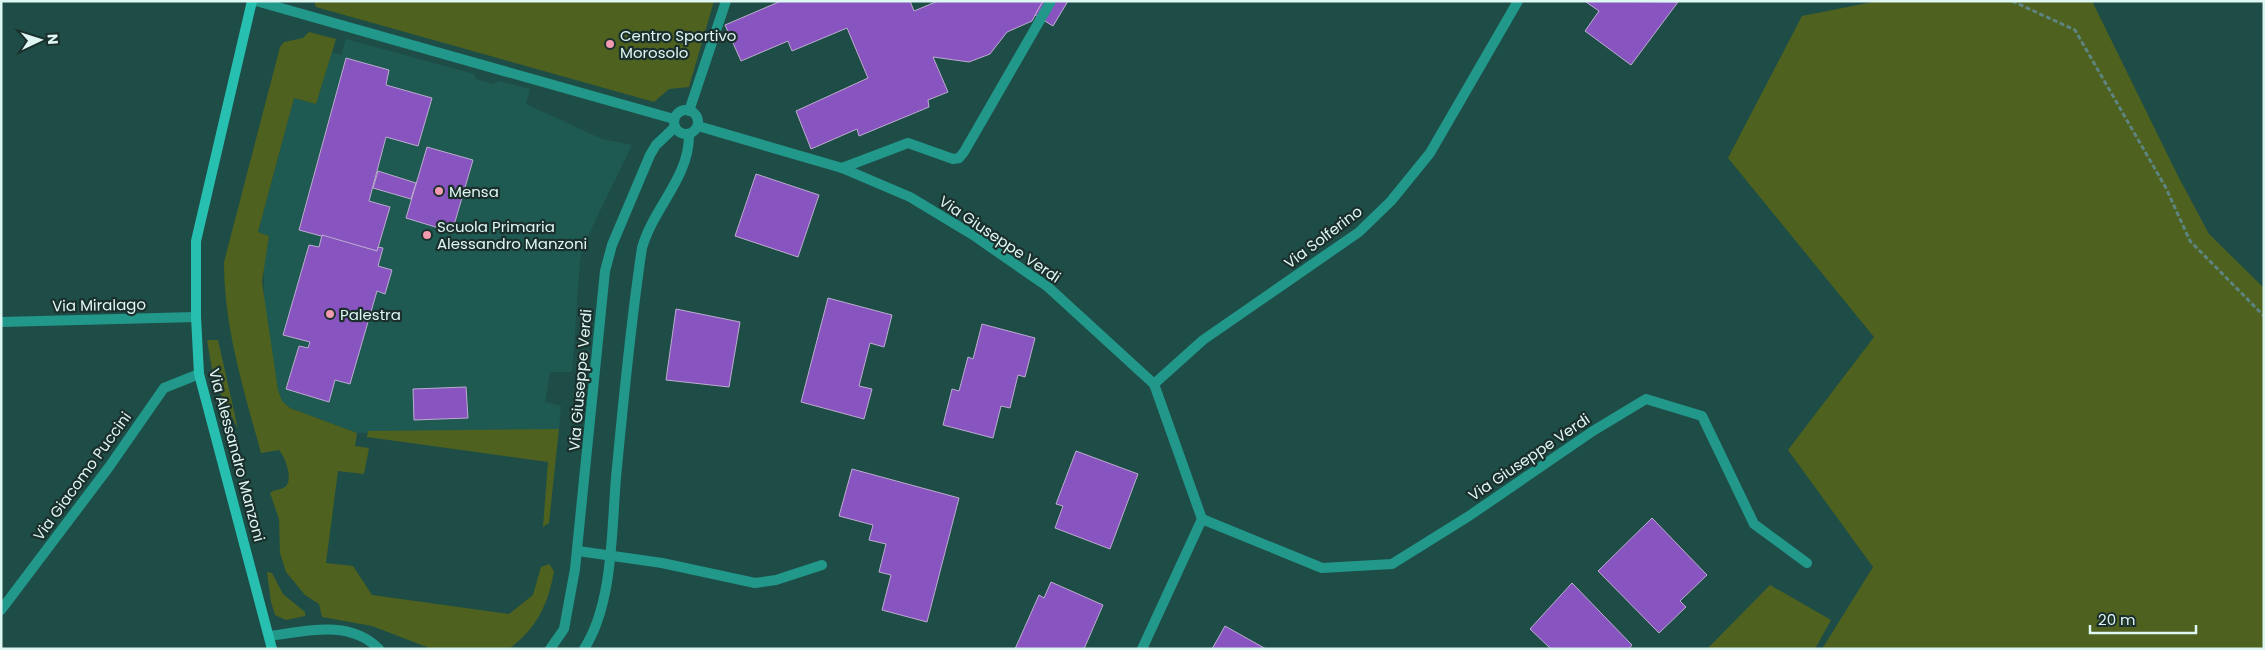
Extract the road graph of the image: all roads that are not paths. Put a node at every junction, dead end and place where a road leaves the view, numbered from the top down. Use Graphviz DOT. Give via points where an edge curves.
graph roads {
  1 [pos="252,1"];
  2 [pos="256,1"];
  3 [pos="726,1"];
  4 [pos="1051,1"];
  5 [pos="1518,1"];
  6 [pos="689,111"];
  7 [pos="675,123"];
  8 [pos="698,126"];
  9 [pos="689,134"];
  10 [pos="842,168"];
  11 [pos="196,317"];
  12 [pos="1,322"];
  13 [pos="199,374"];
  14 [pos="1154,384"];
  15 [pos="1202,519"];
  16 [pos="578,551"];
  17 [pos="609,555"];
  18 [pos="1807,562"];
  19 [pos="822,565"];
  20 [pos="1,610"];
  21 [pos="270,636"];
  22 [pos="272,649"];
  23 [pos="379,649"];
  24 [pos="550,649"];
  25 [pos="584,649"];
  26 [pos="1142,649"];
  1 -- 11 [label="street, Via Alessandro Manzoni" via="196,241"];
  2 -- 7 [label="street"];
  3 -- 6 [label="street"];
  4 -- 10 [label="street" via="958,158 908,143"];
  5 -- 14 [label="street, Via Solferino" via="1430,153 1391,201 1360,232 1203,340"];
  6 -- 7 [label="street, Via Giuseppe Verdi" via="682,111"];
  6 -- 8 [label="street" via="698,118"];
  7 -- 9 [label="street" via="681,133"];
  7 -- 16 [label="street, Via Giuseppe Verdi" via="650,155 608,258"];
  8 -- 9 [label="street"];
  8 -- 10 [label="street, Via Giuseppe Verdi"];
  9 -- 17 [label="street" via="684,164 647,232 640,265"];
  10 -- 14 [label="street, Via Giuseppe Verdi" via="910,197 973,235 1048,287"];
  11 -- 12 [label="street, Via Miralago"];
  11 -- 13 [label="street, Via Alessandro Manzoni"];
  13 -- 20 [label="street, Via Giacomo Puccini" via="164,388"];
  13 -- 21 [label="street, Via Alessandro Manzoni"];
  14 -- 15 [label="street, Via Giuseppe Verdi"];
  15 -- 18 [label="street, Via Giuseppe Verdi" via="1322,568 1392,564 1469,516 1593,430 1646,399 1702,416 1754,524"];
  15 -- 26 [label="street"];
  16 -- 17 [label="street"];
  16 -- 24 [label="street, Via Giuseppe Verdi" via="564,629"];
  17 -- 19 [label="street" via="756,583"];
  17 -- 25 [label="street" via="596,626"];
  21 -- 22 [label="street, Via Alessandro Manzoni"];
  21 -- 23 [label="street" via="314,630 348,631 366,637"];
}
